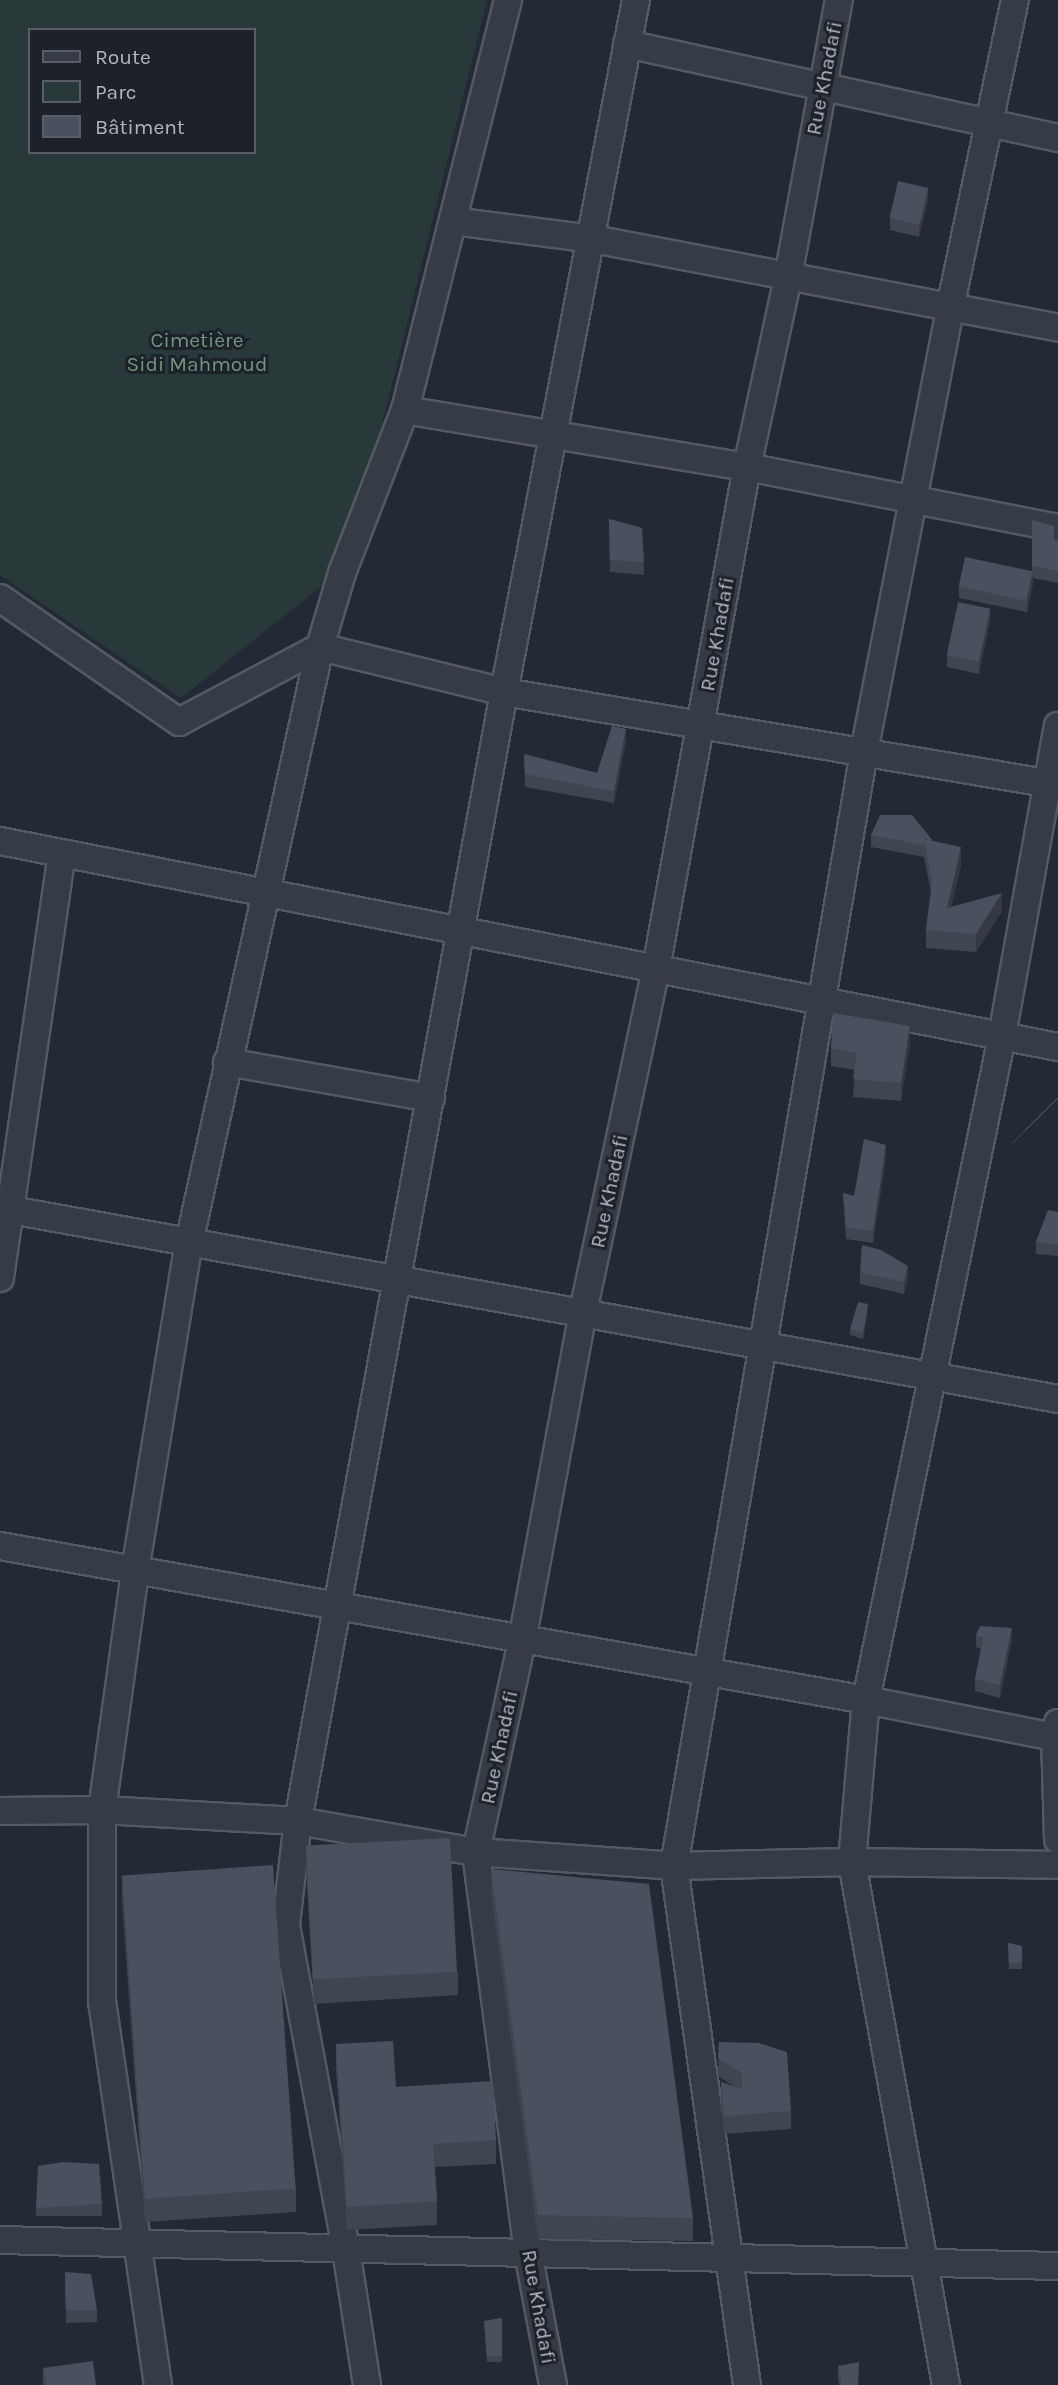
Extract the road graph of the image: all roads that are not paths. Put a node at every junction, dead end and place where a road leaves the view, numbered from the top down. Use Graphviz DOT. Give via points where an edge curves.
graph roads {
  1 [pos="509,0"];
  2 [pos="636,0"];
  3 [pos="839,0"];
  4 [pos="1015,0"];
  5 [pos="628,44"];
  6 [pos="822,86"];
  7 [pos="989,123"];
  8 [pos="1058,138"];
  9 [pos="453,221"];
  10 [pos="593,239"];
  11 [pos="788,277"];
  12 [pos="950,308"];
  13 [pos="1058,328"];
  14 [pos="405,410"];
  15 [pos="553,437"];
  16 [pos="747,467"];
  17 [pos="913,501"];
  18 [pos="1058,527"];
  19 [pos="0,598"];
  20 [pos="320,648"];
  21 [pos="504,692"];
  22 [pos="701,724"];
  23 [pos="1058,726"];
  24 [pos="864,752"];
  25 [pos="1052,784"];
  26 [pos="0,841"];
  27 [pos="62,854"];
  28 [pos="264,893"];
  29 [pos="462,931"];
  30 [pos="656,969"];
  31 [pos="824,1001"];
  32 [pos="1002,1036"];
  33 [pos="1058,1047"];
  34 [pos="227,1062"];
  35 [pos="431,1098"];
  36 [pos="4,1209"];
  37 [pos="189,1242"];
  38 [pos="0,1279"];
  39 [pos="398,1280"];
  40 [pos="583,1312"];
  41 [pos="764,1346"];
  42 [pos="932,1375"];
  43 [pos="1058,1399"];
  44 [pos="0,1546"];
  45 [pos="135,1571"];
  46 [pos="337,1607"];
  47 [pos="522,1640"];
  48 [pos="708,1674"];
  49 [pos="866,1700"];
  50 [pos="1057,1730"];
  51 [pos="102,1810"];
  52 [pos="0,1811"];
  53 [pos="298,1821"];
  54 [pos="1058,1840"];
  55 [pos="476,1852"];
  56 [pos="852,1862"];
  57 [pos="1058,1865"];
  58 [pos="674,1866"];
  59 [pos="0,2240"];
  60 [pos="136,2243"];
  61 [pos="346,2249"];
  62 [pos="528,2253"];
  63 [pos="729,2258"];
  64 [pos="924,2263"];
  65 [pos="1058,2266"];
  66 [pos="158,2385"];
  67 [pos="367,2385"];
  68 [pos="553,2385"];
  69 [pos="747,2385"];
  70 [pos="946,2385"];
  1 -- 9 [label="street"];
  2 -- 5 [label="street"];
  3 -- 6 [label="street, Rue Khadafi"];
  4 -- 7 [label="street"];
  5 -- 6 [label="street"];
  5 -- 10 [label="street"];
  6 -- 7 [label="street"];
  6 -- 11 [label="street, Rue Khadafi"];
  7 -- 8 [label="street"];
  7 -- 12 [label="street"];
  9 -- 10 [label="street"];
  9 -- 14 [label="street"];
  10 -- 11 [label="street"];
  10 -- 15 [label="street"];
  11 -- 12 [label="street"];
  11 -- 16 [label="street, Rue Khadafi"];
  12 -- 13 [label="street"];
  12 -- 17 [label="street"];
  14 -- 15 [label="street"];
  14 -- 20 [label="street" via="342,573"];
  15 -- 16 [label="street"];
  15 -- 21 [label="street"];
  16 -- 17 [label="street"];
  16 -- 22 [label="street, Rue Khadafi"];
  17 -- 18 [label="street"];
  17 -- 24 [label="street"];
  19 -- 20 [label="street" via="179,722"];
  20 -- 21 [label="street"];
  20 -- 28 [label="street"];
  21 -- 22 [label="street"];
  21 -- 29 [label="street"];
  22 -- 24 [label="street"];
  22 -- 30 [label="street, Rue Khadafi"];
  23 -- 25 [label="street"];
  24 -- 25 [label="street"];
  24 -- 31 [label="street"];
  25 -- 32 [label="street"];
  26 -- 27 [label="street"];
  27 -- 28 [label="street"];
  27 -- 36 [label="street"];
  28 -- 29 [label="street"];
  28 -- 34 [label="street"];
  29 -- 30 [label="street"];
  29 -- 35 [label="street"];
  30 -- 31 [label="street"];
  30 -- 40 [label="street, Rue Khadafi"];
  31 -- 32 [label="street"];
  31 -- 41 [label="street"];
  32 -- 33 [label="street"];
  32 -- 42 [label="street"];
  34 -- 35 [label="street"];
  34 -- 37 [label="street"];
  35 -- 39 [label="street"];
  36 -- 37 [label="street"];
  36 -- 38 [label="street"];
  37 -- 39 [label="street"];
  37 -- 45 [label="street"];
  39 -- 40 [label="street"];
  39 -- 46 [label="street"];
  40 -- 41 [label="street"];
  40 -- 47 [label="street, Rue Khadafi"];
  41 -- 42 [label="street"];
  41 -- 48 [label="street"];
  42 -- 43 [label="street"];
  42 -- 49 [label="street"];
  44 -- 45 [label="street"];
  45 -- 46 [label="street"];
  45 -- 51 [label="street"];
  46 -- 47 [label="street"];
  46 -- 53 [label="street"];
  47 -- 48 [label="street"];
  47 -- 55 [label="street, Rue Khadafi"];
  48 -- 49 [label="street"];
  48 -- 58 [label="street"];
  49 -- 50 [label="street"];
  49 -- 56 [label="street"];
  50 -- 54 [label="street"];
  51 -- 52 [label="street"];
  51 -- 53 [label="street"];
  51 -- 60 [label="street" via="102,2002"];
  53 -- 55 [label="street"];
  53 -- 61 [label="street" via="286,1924"];
  55 -- 58 [label="street"];
  55 -- 62 [label="street, Rue Khadafi"];
  56 -- 57 [label="street"];
  56 -- 58 [label="street"];
  56 -- 64 [label="street"];
  58 -- 63 [label="street"];
  59 -- 60 [label="street"];
  60 -- 61 [label="street"];
  60 -- 66 [label="street"];
  61 -- 62 [label="street"];
  61 -- 67 [label="street"];
  62 -- 63 [label="street"];
  62 -- 68 [label="street, Rue Khadafi"];
  63 -- 64 [label="street"];
  63 -- 69 [label="street"];
  64 -- 65 [label="street"];
  64 -- 70 [label="street"];
}
